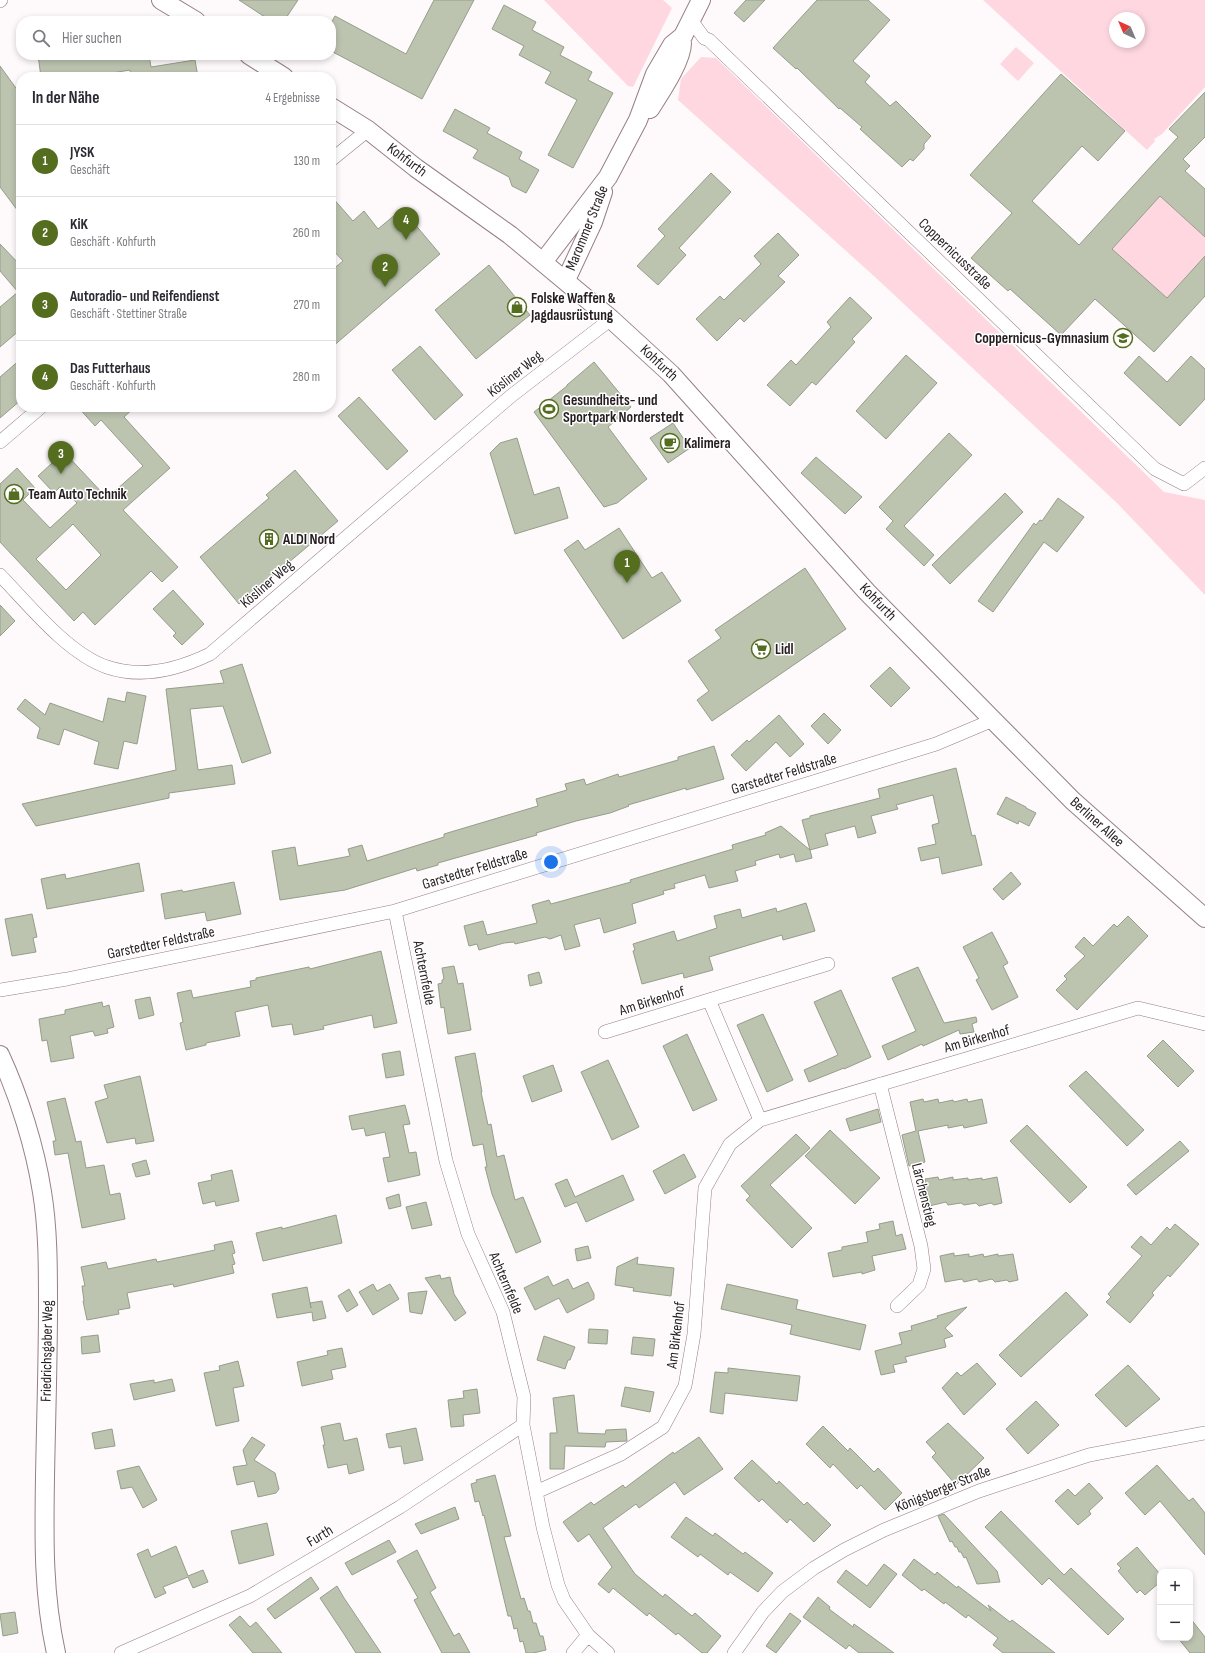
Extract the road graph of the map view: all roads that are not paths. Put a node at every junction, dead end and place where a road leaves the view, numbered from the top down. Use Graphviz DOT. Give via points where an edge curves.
graph roads {
  1 [pos="161,0"];
  2 [pos="701,0"];
  3 [pos="188,16"];
  4 [pos="691,20"];
  5 [pos="257,60"];
  6 [pos="276,72"];
  7 [pos="336,110"];
  8 [pos="368,130"];
  9 [pos="336,156"];
  10 [pos="608,176"];
  11 [pos="543,262"];
  12 [pos="566,280"];
  13 [pos="611,319"];
  14 [pos="35,412"];
  15 [pos="0,442"];
  16 [pos="1205,468"];
  17 [pos="0,575"];
  18 [pos="993,720"];
  19 [pos="1198,904"];
  20 [pos="395,911"];
  21 [pos="1205,918"];
  22 [pos="828,964"];
  23 [pos="0,990"];
  24 [pos="709,1000"];
  25 [pos="1205,1024"];
  26 [pos="605,1032"];
  27 [pos="0,1055"];
  28 [pos="880,1084"];
  29 [pos="760,1120"];
  30 [pos="897,1306"];
  31 [pos="523,1425"];
  32 [pos="1205,1433"];
  33 [pos="536,1492"];
  34 [pos="588,1635"];
  35 [pos="56,1653"];
  36 [pos="121,1653"];
  37 [pos="573,1653"];
  38 [pos="608,1653"];
  39 [pos="734,1653"];
  1 -- 3 [label="street"];
  2 -- 4 [label="street, Marommer Straße"];
  4 -- 10 [label="street, Marommer Straße" via="683,36 672,45 655,74 638,120"];
  4 -- 16 [label="street, Coppernicusstraße" via="704,38 709,40 1155,469 1184,484"];
  5 -- 6 [label="street"];
  7 -- 8 [label="street, Kohfurth"];
  8 -- 9 [label="street"];
  8 -- 11 [label="street, Kohfurth"];
  10 -- 11 [label="street, Marommer Straße"];
  10 -- 12 [label="street, Marommer Straße" via="593,222"];
  11 -- 12 [label="street, Kohfurth"];
  12 -- 13 [label="street, Kohfurth"];
  13 -- 17 [label="street, Kösliner Weg" via="500,405 210,654 192,662 173,669 151,672 107,668 67,643"];
  13 -- 18 [label="street, Kohfurth" via="695,398 867,592"];
  14 -- 15 [label="street"];
  18 -- 19 [label="street, Berliner Allee" via="1073,801"];
  18 -- 20 [label="street, Garstedter Feldstraße" via="936,744"];
  19 -- 21 [label="street, Berliner Allee"];
  20 -- 23 [label="street, Garstedter Feldstraße" via="66,979"];
  20 -- 31 [label="street, Achternfelde" via="446,1161 468,1234 503,1312 524,1397"];
  22 -- 24 [label="street, Am Birkenhof"];
  24 -- 26 [label="street, Am Birkenhof"];
  24 -- 29 [label="street, Am Birkenhof"];
  25 -- 28 [label="street, Am Birkenhof" via="1138,1008"];
  27 -- 35 [label="street, Friedrichsgaber Weg" via="31,1144 42,1192 48,1262 44,1562"];
  28 -- 29 [label="street, Am Birkenhof"];
  28 -- 30 [label="street, Lärchenstieg" via="924,1270 919,1285"];
  29 -- 33 [label="street, Am Birkenhof" via="730,1144 705,1188 694,1334 685,1386 663,1427 621,1454"];
  31 -- 33 [label="street, Achternfelde"];
  31 -- 36 [label="street, Furth" via="400,1507 250,1596"];
  32 -- 39 [label="street, Königsberger Straße" via="1089,1455 980,1491 884,1530 814,1568 782,1592 763,1612"];
  33 -- 34 [label="street, Achternfelde" via="558,1585 564,1600"];
  34 -- 37 [label="street"];
  34 -- 38 [label="street, Achternfelde"];
}
